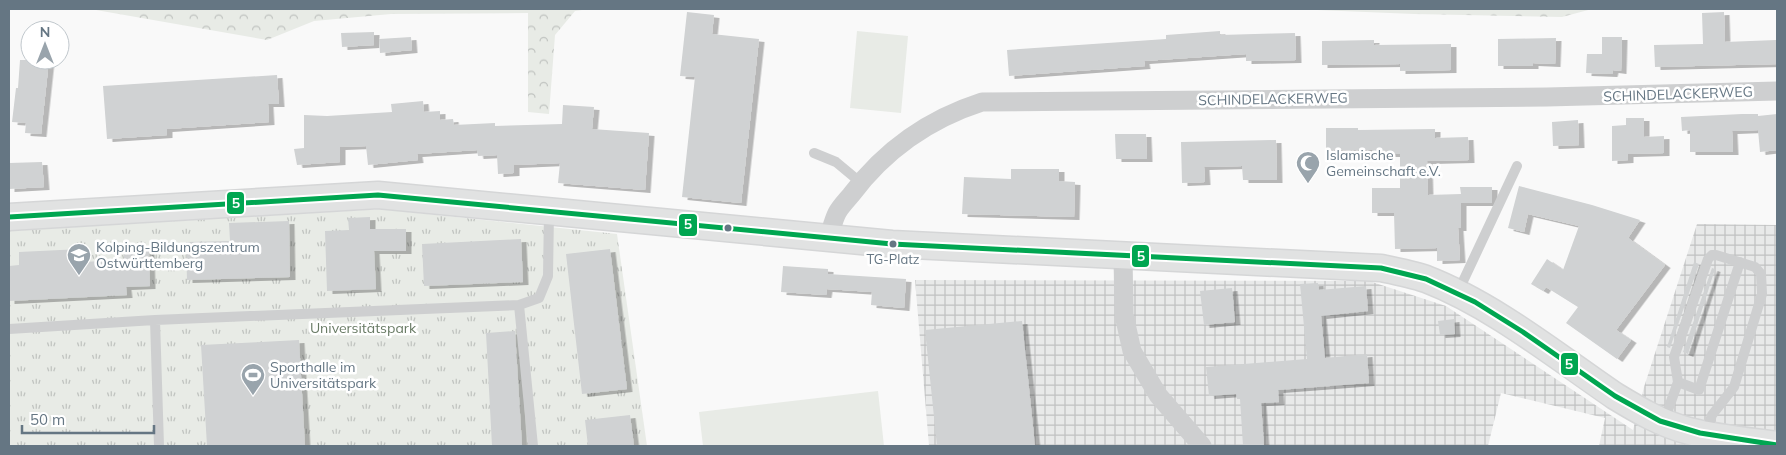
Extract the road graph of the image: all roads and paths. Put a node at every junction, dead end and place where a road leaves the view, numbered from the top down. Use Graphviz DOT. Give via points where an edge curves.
graph roads {
  1 [pos="1777,91"];
  2 [pos="814,153"];
  3 [pos="1517,166"];
  4 [pos="860,182"];
  5 [pos="549,211"];
  6 [pos="9,217"];
  7 [pos="828,239"];
  8 [pos="1123,255"];
  9 [pos="1740,262"];
  10 [pos="1455,298"];
  11 [pos="519,305"];
  12 [pos="154,320"];
  13 [pos="9,329"];
  14 [pos="1678,382"];
  15 [pos="1664,422"];
  16 [pos="1705,434"];
  17 [pos="1196,443"];
  18 [pos="159,446"];
  19 [pos="533,446"];
  20 [pos="1777,446"];
  1 -- 4 [label="street, SCHINDELACKERWEG" via="1557,97 982,102 931,123 896,147"];
  2 -- 4 [label="lane" via="836,162"];
  3 -- 10 [label="lane"];
  4 -- 7 [label="street, SCHINDELACKERWEG" via="837,213"];
  5 -- 6 [label="street" via="378,195"];
  5 -- 7 [label="street"];
  5 -- 11 [label="lane" via="548,276 539,298"];
  7 -- 8 [label="street"];
  8 -- 10 [label="street" via="1381,268 1424,278"];
  8 -- 17 [label="street" via="1124,315 1132,351 1158,395"];
  9 -- 14 [label="lane" via="1699,390"];
  9 -- 14 [label="lane" via="1716,254 1708,259 1674,358"];
  9 -- 16 [label="lane" via="1755,266 1761,274 1762,294 1734,387 1712,415"];
  10 -- 15 [label="street" via="1497,315 1621,400"];
  11 -- 12 [label="lane"];
  11 -- 19 [label="lane"];
  12 -- 13 [label="lane"];
  12 -- 18 [label="lane"];
  14 -- 15 [label="lane"];
  15 -- 16 [label="street"];
  16 -- 20 [label="street"];
}
